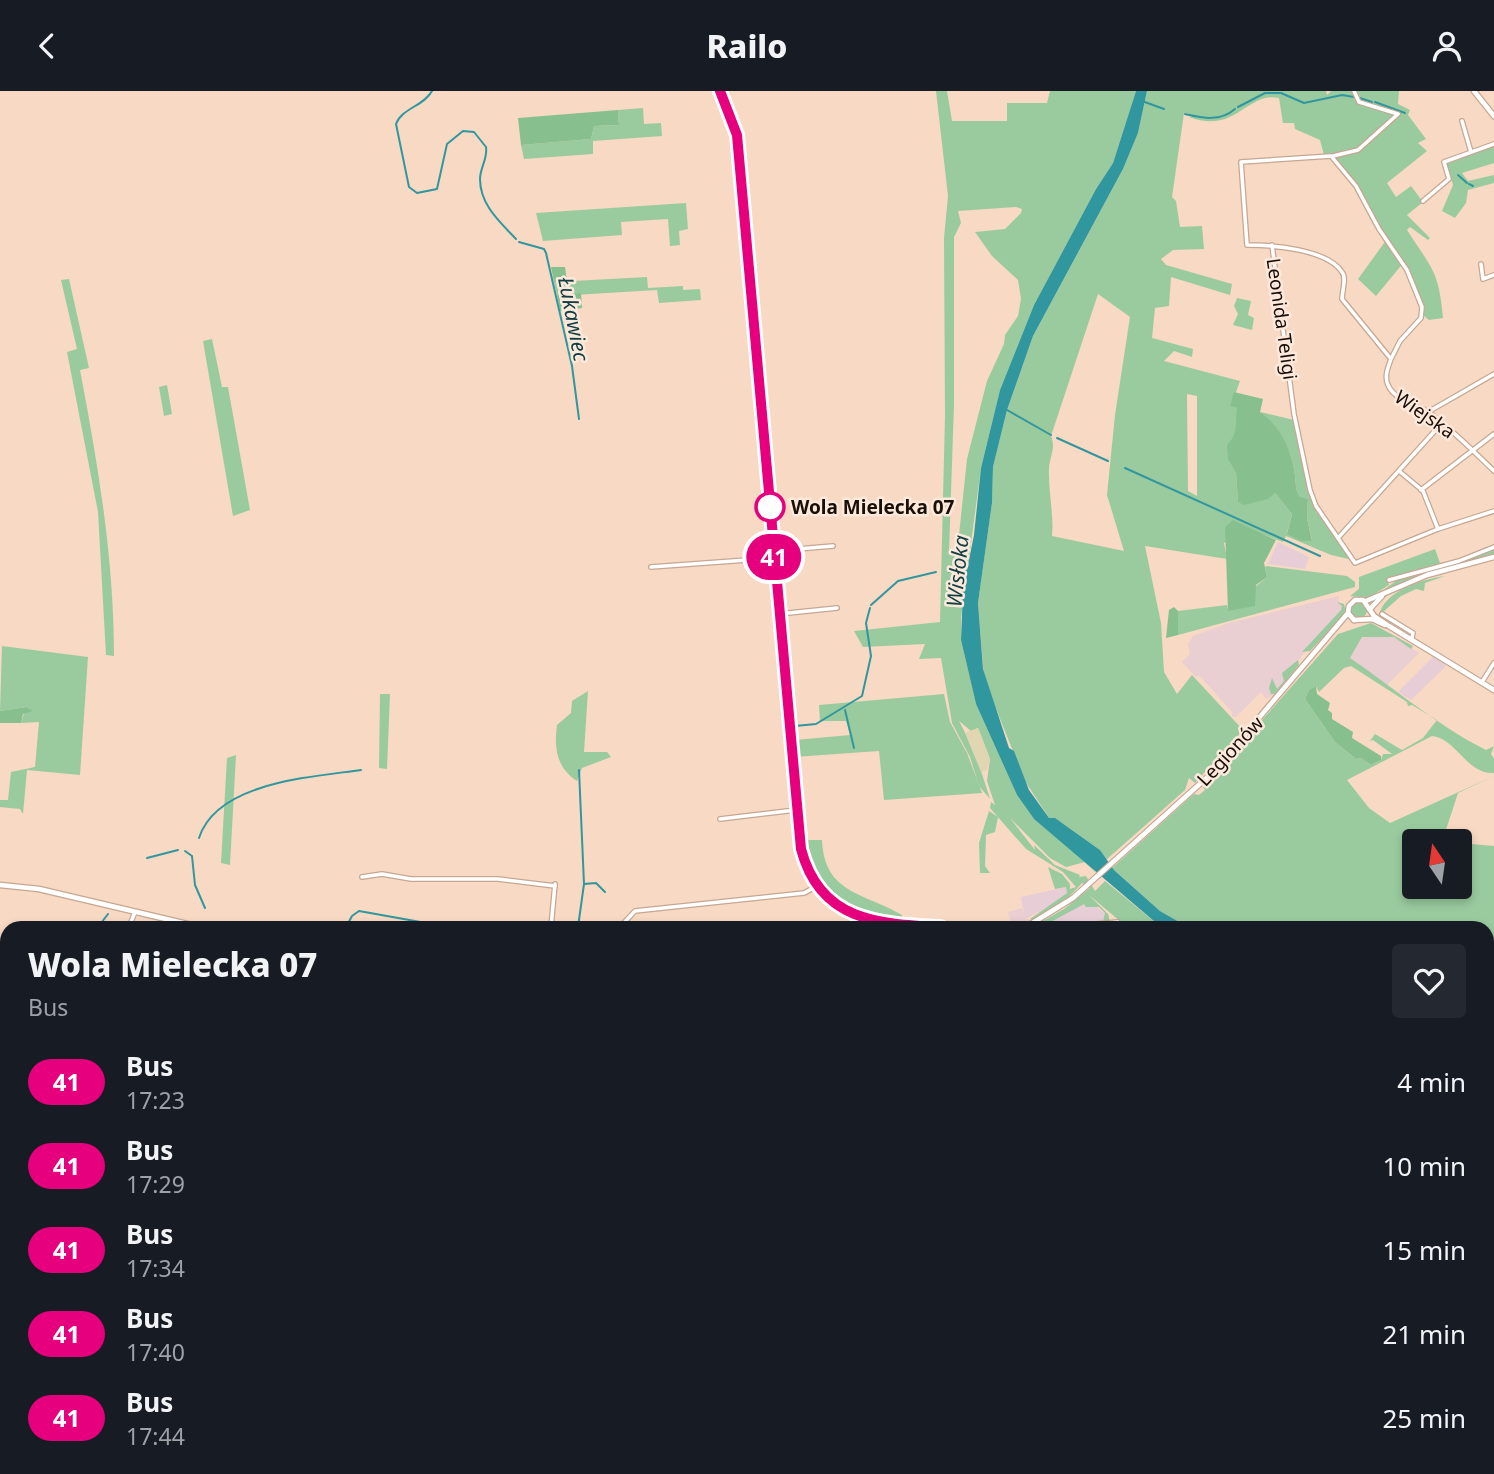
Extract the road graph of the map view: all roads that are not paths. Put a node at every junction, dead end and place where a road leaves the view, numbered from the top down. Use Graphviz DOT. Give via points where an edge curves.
graph roads {
  1 [pos="720,91"];
  2 [pos="1354,91"];
  3 [pos="1474,91"];
  4 [pos="1494,116"];
  5 [pos="1462,121"];
  6 [pos="1494,144"];
  7 [pos="1471,152"];
  8 [pos="1331,156"];
  9 [pos="1423,201"];
  10 [pos="1272,245"];
  11 [pos="1481,264"];
  12 [pos="1494,275"];
  13 [pos="1391,359"];
  14 [pos="1494,374"];
  15 [pos="1427,412"];
  16 [pos="1442,423"];
  17 [pos="1494,434"];
  18 [pos="1472,450"];
  19 [pos="1399,471"];
  20 [pos="1494,471"];
  21 [pos="1421,490"];
  22 [pos="1494,511"];
  23 [pos="1438,529"];
  24 [pos="1338,538"];
  25 [pos="834,546"];
  26 [pos="1494,547"];
  27 [pos="774,554"];
  28 [pos="1494,557"];
  29 [pos="651,567"];
  30 [pos="1389,580"];
  31 [pos="1388,591"];
  32 [pos="1366,601"];
  33 [pos="836,608"];
  34 [pos="1370,610"];
  35 [pos="1348,613"];
  36 [pos="779,614"];
  37 [pos="1382,614"];
  38 [pos="1366,619"];
  39 [pos="1354,620"];
  40 [pos="1389,626"];
  41 [pos="1336,630"];
  42 [pos="1412,638"];
  43 [pos="1494,663"];
  44 [pos="1482,681"];
  45 [pos="1494,689"];
  46 [pos="796,810"];
  47 [pos="720,819"];
  48 [pos="362,877"];
  49 [pos="817,885"];
  50 [pos="0,886"];
  51 [pos="135,912"];
  52 [pos="131,921"];
  53 [pos="174,921"];
  54 [pos="552,921"];
  55 [pos="626,921"];
  56 [pos="870,921"];
  57 [pos="1037,921"];
  58 [pos="0,1392"];
  59 [pos="0,1412"];
  1 -- 27 [label="street" via="737,135"];
  2 -- 8 [label="street" via="1359,102 1398,114 1358,150"];
  3 -- 4 [label="street"];
  5 -- 7 [label="street"];
  6 -- 7 [label="street"];
  7 -- 9 [label="street" via="1444,162 1449,179"];
  8 -- 10 [label="street, Leonida Teligi" via="1241,162 1247,245"];
  8 -- 13 [label="street" via="1356,186 1404,265 1422,307 1421,318"];
  10 -- 13 [label="street" via="1305,251 1341,270 1342,299"];
  10 -- 24 [label="street, Leonida Teligi" via="1294,414 1310,490"];
  11 -- 12 [label="street" via="1483,278"];
  13 -- 15 [label="street, Wiejska" via="1386,382 1390,389"];
  14 -- 15 [label="street"];
  15 -- 16 [label="street, Wiejska"];
  16 -- 18 [label="street, Wiejska"];
  16 -- 19 [label="street"];
  17 -- 18 [label="street"];
  18 -- 20 [label="street, Wiejska"];
  18 -- 21 [label="street"];
  19 -- 21 [label="street"];
  19 -- 24 [label="street"];
  21 -- 23 [label="street"];
  22 -- 23 [label="street"];
  23 -- 24 [label="street, Leonida Teligi" via="1355,563"];
  25 -- 27 [label="street"];
  26 -- 30 [label="street"];
  27 -- 29 [label="street"];
  27 -- 36 [label="street"];
  28 -- 31 [label="street"];
  31 -- 32 [label="street"];
  31 -- 34 [label="street"];
  32 -- 34 [label="street"];
  32 -- 35 [label="street" via="1353,601"];
  33 -- 36 [label="street"];
  34 -- 38 [label="street"];
  34 -- 40 [label="street"];
  35 -- 39 [label="street"];
  35 -- 41 [label="street, Legionów"];
  36 -- 46 [label="street"];
  37 -- 42 [label="street" via="1413,633"];
  38 -- 39 [label="street"];
  38 -- 40 [label="street"];
  39 -- 41 [label="street, Legionów"];
  40 -- 42 [label="street"];
  41 -- 57 [label="street, Legionów" via="1196,788 1084,888"];
  42 -- 44 [label="street"];
  43 -- 44 [label="street"];
  44 -- 45 [label="street"];
  46 -- 47 [label="street"];
  46 -- 49 [label="street" via="801,849"];
  48 -- 54 [label="street" via="382,874 555,885"];
  49 -- 55 [label="street" via="804,893 635,911"];
  49 -- 56 [label="street" via="838,906"];
  50 -- 51 [label="street" via="32,888"];
  51 -- 52 [label="street"];
  51 -- 53 [label="street"];
  58 -- 59 [label="street"];
}
